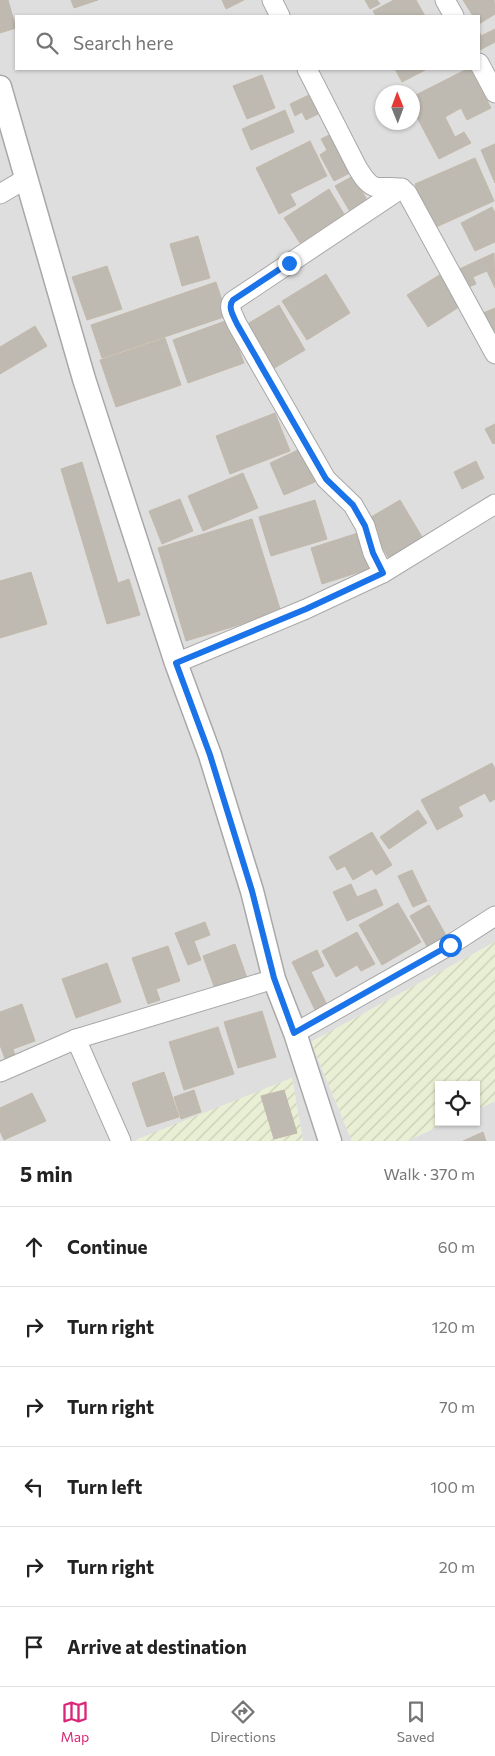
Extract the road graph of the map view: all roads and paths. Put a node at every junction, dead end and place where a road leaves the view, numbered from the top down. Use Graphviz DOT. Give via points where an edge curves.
graph roads {
  1 [pos="272,0"];
  2 [pos="445,0"];
  3 [pos="280,15"];
  4 [pos="453,15"];
  5 [pos="480,65"];
  6 [pos="308,70"];
  7 [pos="0,87"];
  8 [pos="495,93"];
  9 [pos="27,178"];
  10 [pos="402,188"];
  11 [pos="0,194"];
  12 [pos="495,354"];
  13 [pos="495,504"];
  14 [pos="383,573"];
  15 [pos="176,663"];
  16 [pos="495,916"];
  17 [pos="274,978"];
  18 [pos="294,1033"];
  19 [pos="76,1039"];
  20 [pos="0,1072"];
  21 [pos="121,1141"];
  22 [pos="330,1141"];
  1 -- 3 [label="street"];
  2 -- 4 [label="street"];
  5 -- 8 [label="street"];
  6 -- 10 [label="street" via="356,167 367,182 376,187"];
  7 -- 9 [label="street"];
  9 -- 11 [label="street"];
  9 -- 15 [label="street" via="86,388"];
  10 -- 12 [label="street"];
  10 -- 14 [label="street" via="230,303 237,324 326,479 353,505 365,526"];
  13 -- 14 [label="street"];
  14 -- 15 [label="street"];
  15 -- 17 [label="street" via="238,841"];
  16 -- 18 [label="street"];
  17 -- 18 [label="street"];
  17 -- 19 [label="street"];
  18 -- 22 [label="street"];
  19 -- 20 [label="street"];
  19 -- 21 [label="street"];
}
